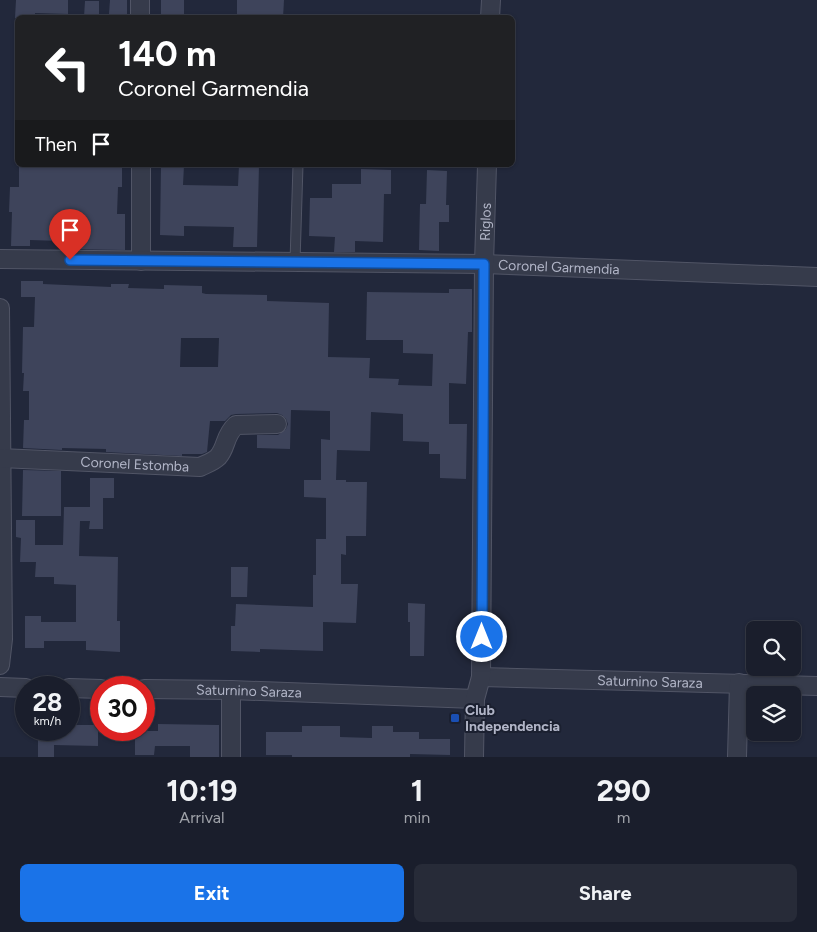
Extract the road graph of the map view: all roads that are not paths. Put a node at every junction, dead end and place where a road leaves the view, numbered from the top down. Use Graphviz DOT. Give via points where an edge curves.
graph roads {
  1 [pos="140,0"];
  2 [pos="490,0"];
  3 [pos="140,15"];
  4 [pos="490,15"];
  5 [pos="140,167"];
  6 [pos="298,167"];
  7 [pos="486,167"];
  8 [pos="0,259"];
  9 [pos="141,261"];
  10 [pos="295,262"];
  11 [pos="484,264"];
  12 [pos="817,277"];
  13 [pos="0,308"];
  14 [pos="276,424"];
  15 [pos="1,458"];
  16 [pos="0,665"];
  17 [pos="481,676"];
  18 [pos="739,683"];
  19 [pos="817,686"];
  20 [pos="0,687"];
  21 [pos="15,688"];
  22 [pos="155,689"];
  23 [pos="232,690"];
  24 [pos="474,699"];
  25 [pos="231,757"];
  26 [pos="474,757"];
  27 [pos="737,757"];
  1 -- 3 [label="street"];
  2 -- 4 [label="street"];
  5 -- 9 [label="street"];
  6 -- 10 [label="lane"];
  7 -- 11 [label="street, Riglos"];
  8 -- 9 [label="street, Coronel Garmendia"];
  9 -- 10 [label="street, Coronel Garmendia"];
  10 -- 11 [label="street, Coronel Garmendia"];
  11 -- 12 [label="street, Coronel Garmendia"];
  11 -- 17 [label="street, Riglos"];
  13 -- 15 [label="street"];
  14 -- 15 [label="street, Coronel Estomba" via="236,425 228,432 220,456 200,467"];
  15 -- 16 [label="street" via="3,639"];
  17 -- 18 [label="street, Saturnino Saraza"];
  17 -- 24 [label="street, Riglos"];
  18 -- 19 [label="street, Saturnino Saraza"];
  18 -- 27 [label="street"];
  20 -- 21 [label="street"];
  22 -- 23 [label="street, Saturnino Saraza"];
  23 -- 24 [label="street, Saturnino Saraza"];
  23 -- 25 [label="street"];
  24 -- 26 [label="street, Riglos"];
}
